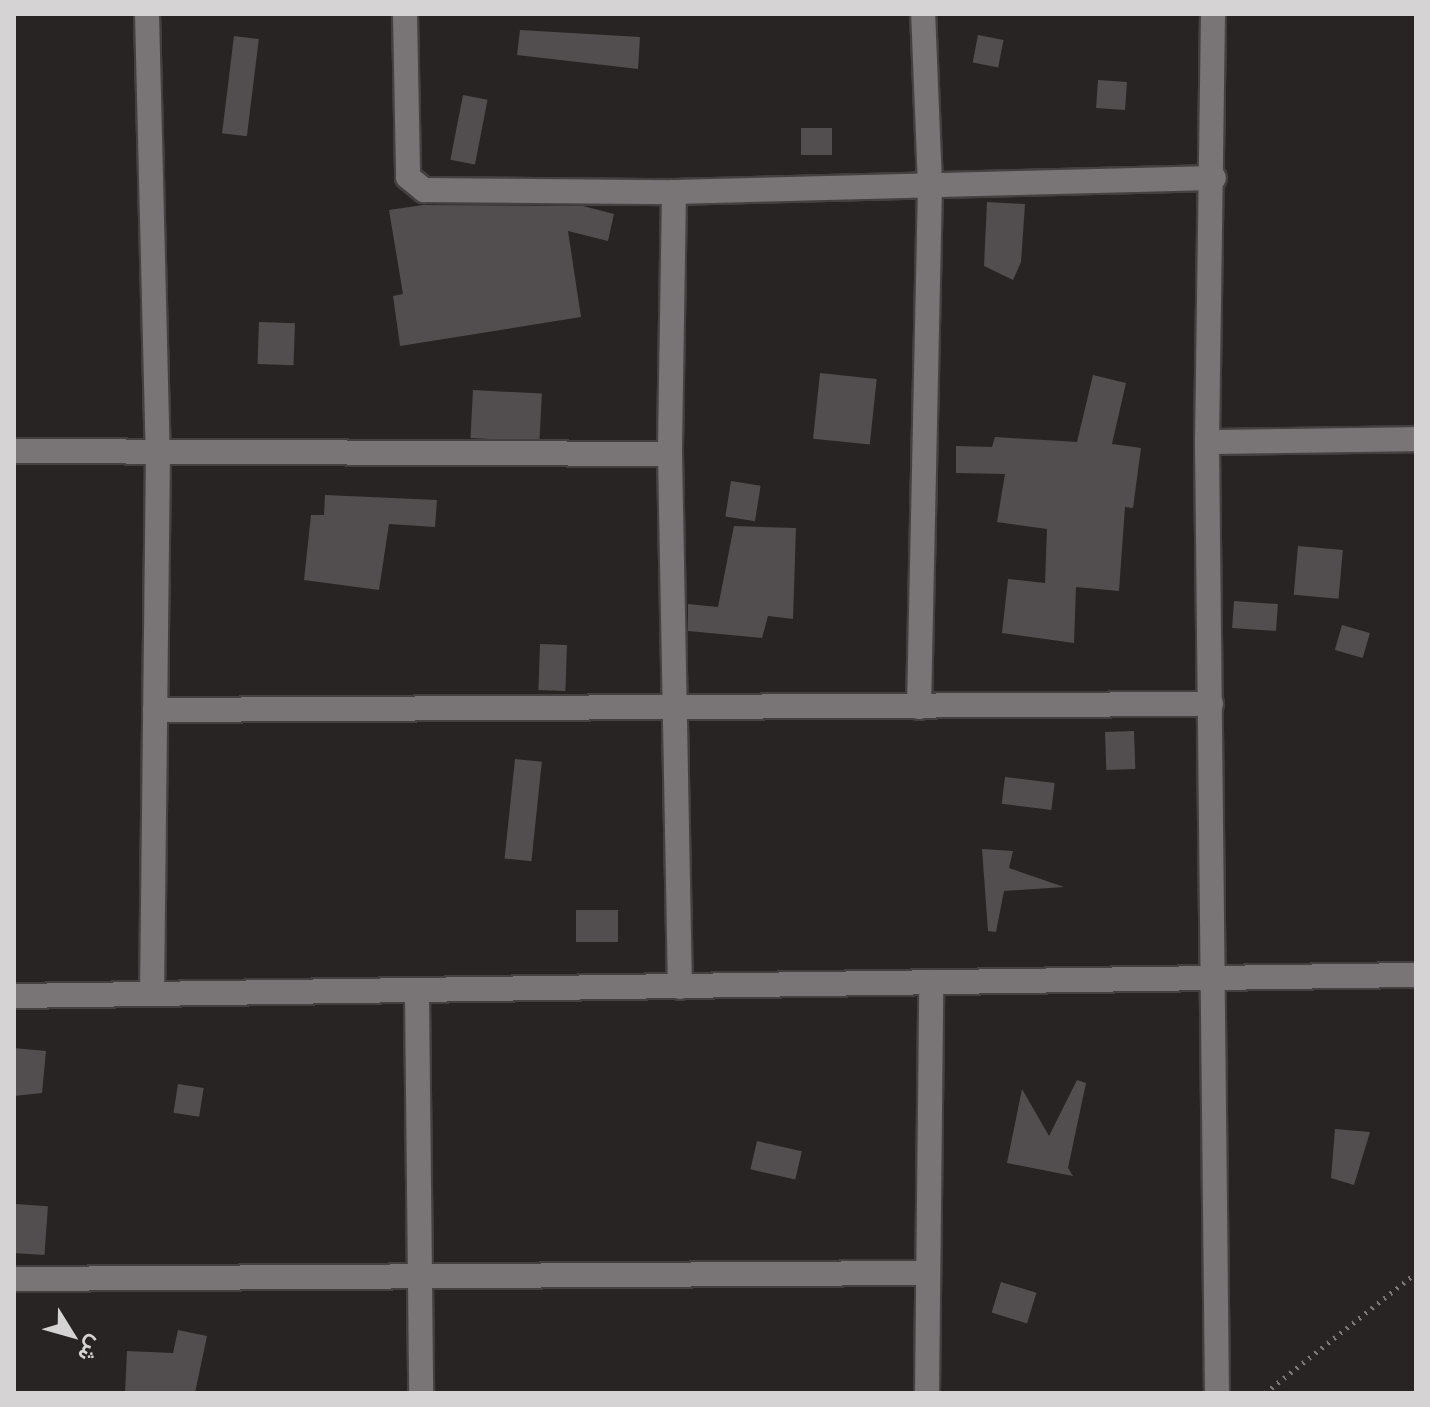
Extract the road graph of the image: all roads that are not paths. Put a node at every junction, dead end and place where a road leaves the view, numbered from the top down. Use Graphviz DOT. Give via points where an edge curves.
graph roads {
  1 [pos="147,14"];
  2 [pos="405,14"];
  3 [pos="923,14"];
  4 [pos="1213,14"];
  5 [pos="1214,178"];
  6 [pos="930,185"];
  7 [pos="674,192"];
  8 [pos="1416,439"];
  9 [pos="1207,442"];
  10 [pos="14,451"];
  11 [pos="158,451"];
  12 [pos="670,454"];
  13 [pos="1211,704"];
  14 [pos="919,707"];
  15 [pos="155,710"];
  16 [pos="675,711"];
  17 [pos="1416,975"];
  18 [pos="1214,980"];
  19 [pos="931,986"];
  20 [pos="680,987"];
  21 [pos="152,993"];
  22 [pos="417,994"];
  23 [pos="14,996"];
  24 [pos="928,1273"];
  25 [pos="423,1277"];
  26 [pos="14,1279"];
  27 [pos="421,1393"];
  28 [pos="927,1393"];
  29 [pos="1217,1393"];
  1 -- 11 [label="street"];
  2 -- 7 [label="street" via="408,177 414,185 424,190"];
  3 -- 6 [label="street"];
  4 -- 5 [label="street"];
  5 -- 6 [label="street"];
  5 -- 9 [label="street"];
  6 -- 7 [label="street"];
  6 -- 14 [label="street"];
  7 -- 12 [label="street"];
  8 -- 9 [label="street"];
  9 -- 13 [label="street"];
  10 -- 11 [label="street"];
  11 -- 12 [label="street"];
  11 -- 15 [label="street"];
  12 -- 16 [label="street"];
  13 -- 14 [label="street"];
  13 -- 18 [label="street"];
  14 -- 16 [label="street"];
  15 -- 16 [label="street"];
  15 -- 21 [label="street"];
  16 -- 20 [label="street"];
  17 -- 18 [label="street"];
  18 -- 19 [label="street"];
  18 -- 29 [label="street"];
  19 -- 20 [label="street"];
  19 -- 24 [label="street"];
  20 -- 22 [label="street"];
  21 -- 22 [label="street"];
  21 -- 23 [label="street"];
  22 -- 25 [label="street"];
  24 -- 25 [label="street"];
  24 -- 28 [label="street"];
  25 -- 26 [label="street"];
  25 -- 27 [label="street"];
}
